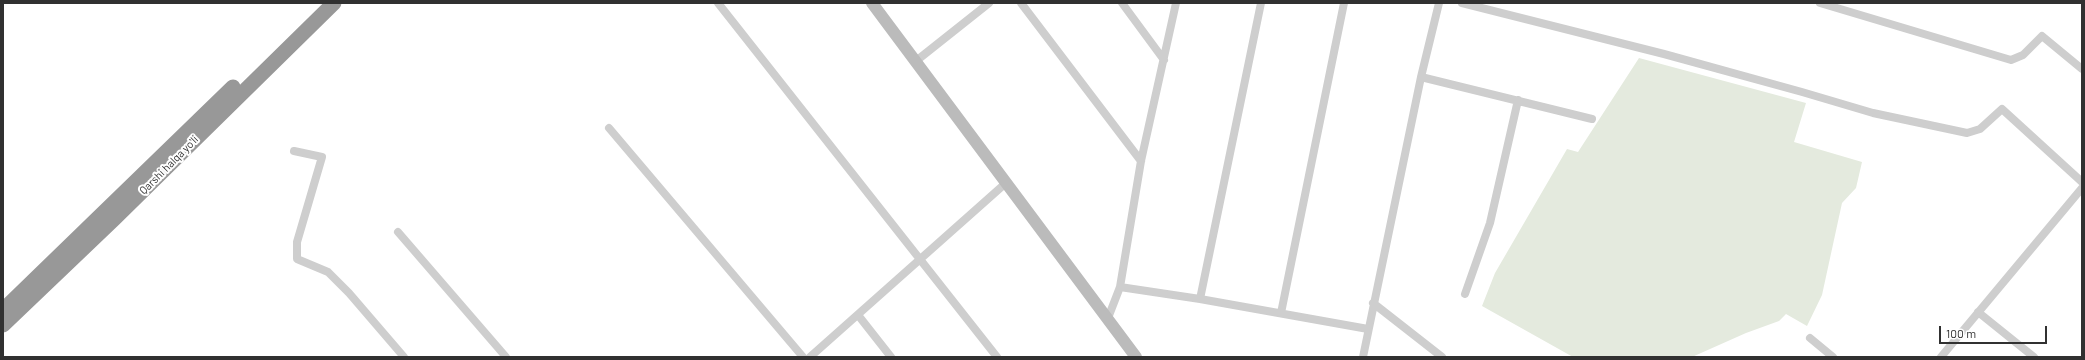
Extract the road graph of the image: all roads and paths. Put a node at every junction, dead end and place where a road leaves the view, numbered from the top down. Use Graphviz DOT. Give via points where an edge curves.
graph roads {
  1 [pos="320,3"];
  2 [pos="334,3"];
  3 [pos="718,3"];
  4 [pos="872,3"];
  5 [pos="989,3"];
  6 [pos="1021,3"];
  7 [pos="1122,3"];
  8 [pos="1176,3"];
  9 [pos="1261,3"];
  10 [pos="1344,3"];
  11 [pos="1439,3"];
  12 [pos="1462,3"];
  13 [pos="1820,3"];
  14 [pos="1164,60"];
  15 [pos="916,61"];
  16 [pos="2082,69"];
  17 [pos="258,70"];
  18 [pos="1421,77"];
  19 [pos="1518,100"];
  20 [pos="1592,119"];
  21 [pos="609,128"];
  22 [pos="294,151"];
  23 [pos="1141,161"];
  24 [pos="1007,182"];
  25 [pos="2082,182"];
  26 [pos="2082,188"];
  27 [pos="398,232"];
  28 [pos="921,259"];
  29 [pos="1120,286"];
  30 [pos="1465,294"];
  31 [pos="1200,299"];
  32 [pos="1373,303"];
  33 [pos="3,310"];
  34 [pos="1978,312"];
  35 [pos="1281,313"];
  36 [pos="858,315"];
  37 [pos="1108,318"];
  38 [pos="3,325"];
  39 [pos="1368,329"];
  40 [pos="1810,338"];
  41 [pos="404,357"];
  42 [pos="506,357"];
  43 [pos="803,357"];
  44 [pos="810,357"];
  45 [pos="891,357"];
  46 [pos="997,357"];
  47 [pos="1136,357"];
  48 [pos="1363,357"];
  49 [pos="1442,357"];
  50 [pos="1833,357"];
  51 [pos="1941,357"];
  52 [pos="2034,357"];
  1 -- 17 [label="highway, Qarshi halqa yoʻli"];
  2 -- 17 [label="highway, Qarshi halqa yoʻli"];
  3 -- 28 [label="street"];
  4 -- 15 [label="main road"];
  5 -- 15 [label="street"];
  6 -- 23 [label="street"];
  7 -- 14 [label="street"];
  8 -- 14 [label="street"];
  9 -- 31 [label="street"];
  10 -- 35 [label="street"];
  11 -- 18 [label="street"];
  12 -- 25 [label="street" via="1664,54 1873,113 1967,133 1980,129 2002,109"];
  13 -- 16 [label="street" via="2011,60 2023,55 2042,36"];
  14 -- 23 [label="street"];
  15 -- 24 [label="main road"];
  17 -- 33 [label="highway, Qarshi halqa yoʻli"];
  17 -- 38 [label="highway, Qarshi halqa yoʻli"];
  18 -- 19 [label="street"];
  18 -- 32 [label="street"];
  19 -- 20 [label="street"];
  19 -- 30 [label="street" via="1490,223"];
  21 -- 43 [label="street"];
  22 -- 41 [label="street" via="322,156 297,242 297,259 328,272"];
  23 -- 29 [label="street"];
  24 -- 28 [label="street"];
  24 -- 37 [label="main road"];
  26 -- 34 [label="street"];
  27 -- 42 [label="street"];
  28 -- 36 [label="street"];
  28 -- 46 [label="street"];
  29 -- 31 [label="street"];
  29 -- 37 [label="street"];
  31 -- 35 [label="street"];
  32 -- 39 [label="street"];
  32 -- 49 [label="street"];
  34 -- 51 [label="street"];
  34 -- 52 [label="street"];
  35 -- 39 [label="street"];
  36 -- 44 [label="street"];
  36 -- 45 [label="street"];
  37 -- 47 [label="main road"];
  39 -- 48 [label="street"];
  40 -- 50 [label="street"];
}
